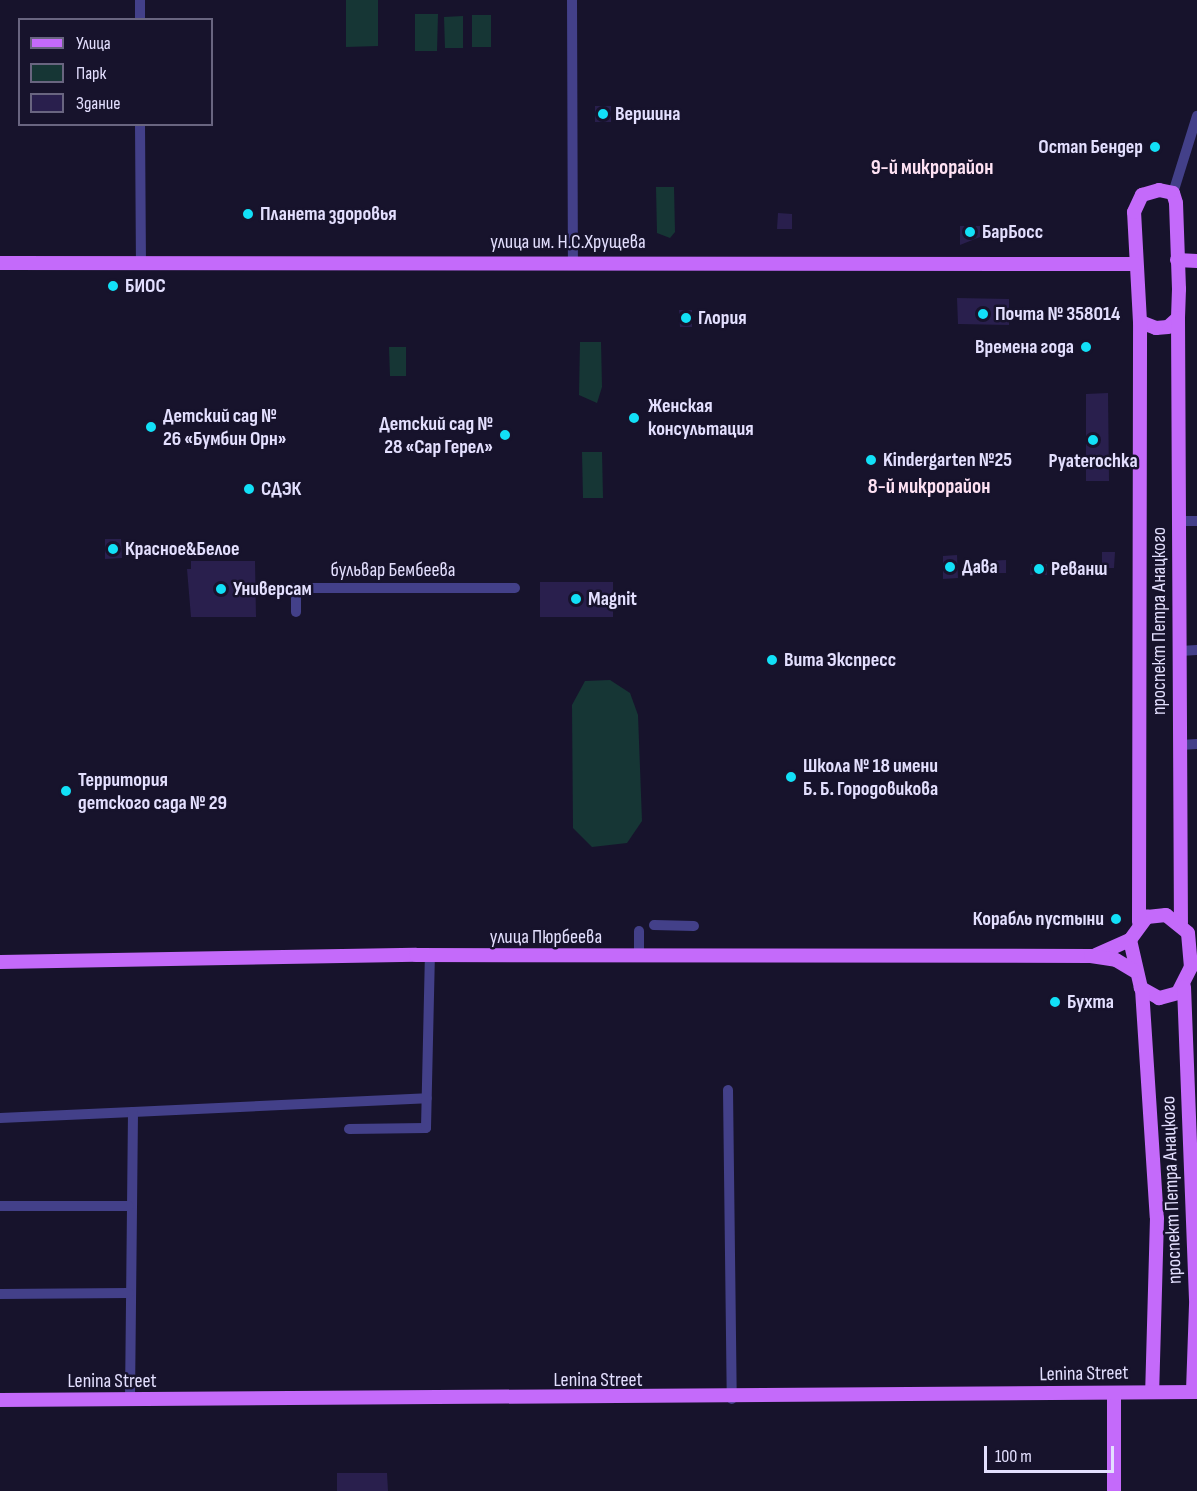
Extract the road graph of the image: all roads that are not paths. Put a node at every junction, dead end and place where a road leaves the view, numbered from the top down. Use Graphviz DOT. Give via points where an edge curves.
graph roads {
  1 [pos="140,0"];
  2 [pos="572,0"];
  3 [pos="140,18"];
  4 [pos="1197,116"];
  5 [pos="140,126"];
  6 [pos="1197,159"];
  7 [pos="1183,163"];
  8 [pos="1173,193"];
  9 [pos="1177,260"];
  10 [pos="141,261"];
  11 [pos="1197,261"];
  12 [pos="573,262"];
  13 [pos="0,263"];
  14 [pos="1135,264"];
  15 [pos="1178,318"];
  16 [pos="1140,322"];
  17 [pos="1178,521"];
  18 [pos="1197,521"];
  19 [pos="515,588"];
  20 [pos="296,612"];
  21 [pos="1197,650"];
  22 [pos="1180,651"];
  23 [pos="1197,744"];
  24 [pos="1180,745"];
  25 [pos="1139,922"];
  26 [pos="1181,923"];
  27 [pos="654,926"];
  28 [pos="694,926"];
  29 [pos="639,931"];
  30 [pos="1130,940"];
  31 [pos="1193,944"];
  32 [pos="430,955"];
  33 [pos="1091,956"];
  34 [pos="639,957"];
  35 [pos="0,962"];
  36 [pos="1134,970"];
  37 [pos="1193,970"];
  38 [pos="1184,987"];
  39 [pos="1142,989"];
  40 [pos="728,1090"];
  41 [pos="427,1098"];
  42 [pos="133,1112"];
  43 [pos="0,1118"];
  44 [pos="349,1129"];
  45 [pos="0,1206"];
  46 [pos="129,1206"];
  47 [pos="129,1293"];
  48 [pos="0,1294"];
  49 [pos="1152,1392"];
  50 [pos="1195,1392"];
  51 [pos="1114,1394"];
  52 [pos="732,1399"];
  53 [pos="0,1400"];
  54 [pos="130,1400"];
  55 [pos="1114,1491"];
  1 -- 3 [label="street"];
  2 -- 12 [label="street"];
  4 -- 7 [label="street"];
  5 -- 10 [label="street"];
  6 -- 7 [label="street"];
  7 -- 8 [label="street"];
  8 -- 9 [label="main road, проспект Петра Анацкого"];
  8 -- 14 [label="main road, проспект Петра Анацкого" via="1159,190 1142,195 1134,212"];
  9 -- 11 [label="main road"];
  9 -- 15 [label="main road, проспект Петра Анацкого"];
  10 -- 12 [label="main road, улица им. Н.С.Хрущева"];
  10 -- 13 [label="main road, улица им. Н.С.Хрущева"];
  12 -- 14 [label="main road, улица им. Н.С.Хрущева"];
  14 -- 16 [label="main road, проспект Петра Анацкого"];
  15 -- 16 [label="main road" via="1156,328"];
  15 -- 17 [label="main road, проспект Петра Анацкого"];
  16 -- 25 [label="main road, проспект Петра Анацкого"];
  17 -- 18 [label="street"];
  17 -- 22 [label="main road, проспект Петра Анацкого"];
  19 -- 20 [label="street, бульвар Бембеева" via="296,588"];
  21 -- 22 [label="street"];
  22 -- 24 [label="main road, проспект Петра Анацкого"];
  23 -- 24 [label="street"];
  24 -- 26 [label="main road, проспект Петра Анацкого"];
  25 -- 26 [label="main road" via="1157,914"];
  25 -- 30 [label="main road"];
  26 -- 31 [label="main road"];
  27 -- 28 [label="street"];
  29 -- 34 [label="street"];
  30 -- 33 [label="main road" via="1117,949"];
  30 -- 36 [label="main road"];
  31 -- 37 [label="main road"];
  32 -- 34 [label="main road, улица Пюрбеева"];
  32 -- 35 [label="main road, улица Пюрбеева"];
  32 -- 41 [label="street"];
  33 -- 34 [label="main road, улица Пюрбеева"];
  33 -- 36 [label="main road" via="1116,960"];
  36 -- 39 [label="main road"];
  37 -- 38 [label="main road"];
  38 -- 39 [label="main road" via="1159,998"];
  38 -- 50 [label="main road, проспект Петра Анацкого" via="1196,1305"];
  39 -- 49 [label="main road, проспект Петра Анацкого" via="1157,1218"];
  40 -- 52 [label="street"];
  41 -- 42 [label="street"];
  41 -- 44 [label="street" via="426,1128"];
  42 -- 43 [label="street"];
  42 -- 46 [label="street"];
  45 -- 46 [label="street"];
  46 -- 47 [label="street"];
  47 -- 48 [label="street"];
  47 -- 54 [label="street"];
  49 -- 50 [label="main road, Lenina Street"];
  49 -- 51 [label="main road, Lenina Street"];
  51 -- 52 [label="main road, Lenina Street"];
  51 -- 55 [label="main road"];
  52 -- 54 [label="main road, Lenina Street"];
  53 -- 54 [label="main road, Lenina Street"];
}
